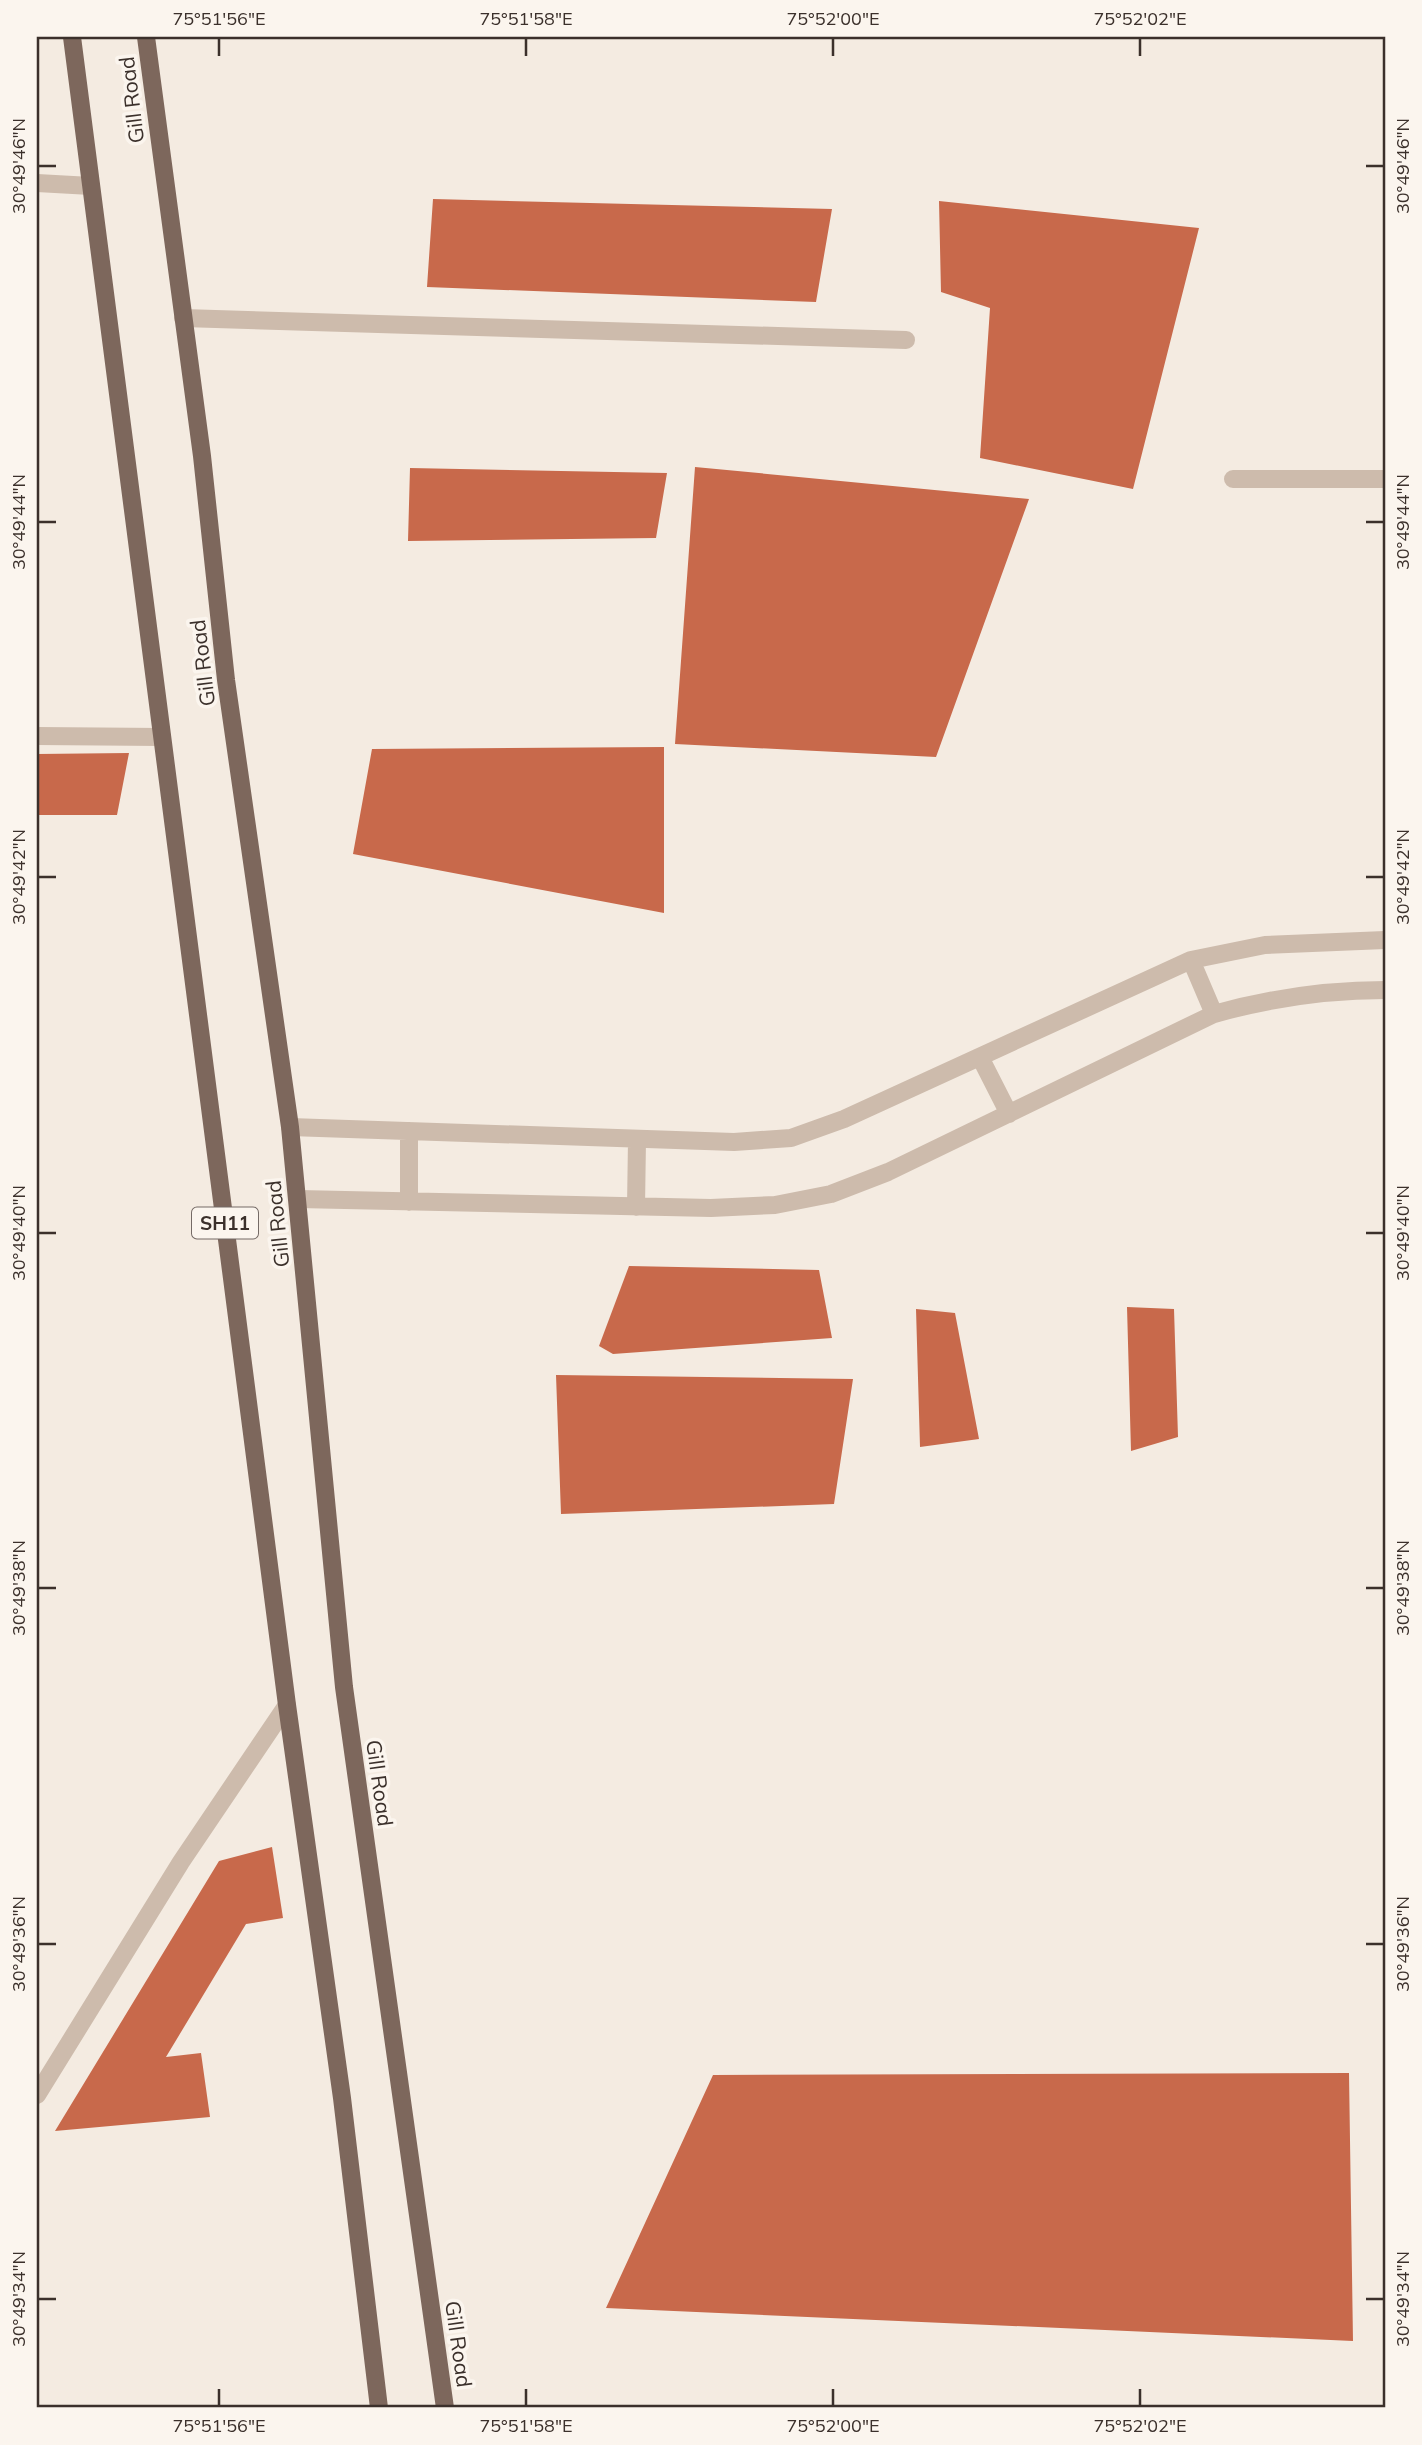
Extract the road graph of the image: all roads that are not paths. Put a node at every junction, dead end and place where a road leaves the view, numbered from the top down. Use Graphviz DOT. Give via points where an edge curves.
graph roads {
  1 [pos="72,37"];
  2 [pos="146,37"];
  3 [pos="37,183"];
  4 [pos="91,186"];
  5 [pos="183,318"];
  6 [pos="906,340"];
  7 [pos="1233,479"];
  8 [pos="1385,479"];
  9 [pos="37,736"];
  10 [pos="162,737"];
  11 [pos="1385,940"];
  12 [pos="1191,960"];
  13 [pos="1385,990"];
  14 [pos="1214,1014"];
  15 [pos="980,1057"];
  16 [pos="1009,1114"];
  17 [pos="290,1127"];
  18 [pos="409,1132"];
  19 [pos="637,1140"];
  20 [pos="298,1199"];
  21 [pos="409,1202"];
  22 [pos="636,1207"];
  23 [pos="287,1705"];
  24 [pos="37,2095"];
  25 [pos="379,2408"];
  26 [pos="445,2408"];
  1 -- 4 [label="main road, SH11"];
  2 -- 5 [label="main road, Gill Road"];
  3 -- 4 [label="street"];
  4 -- 10 [label="main road, SH11"];
  5 -- 6 [label="street"];
  5 -- 17 [label="main road, Gill Road" via="226,680"];
  7 -- 8 [label="street"];
  9 -- 10 [label="street"];
  10 -- 23 [label="main road, SH11"];
  11 -- 12 [label="street" via="1265,945"];
  12 -- 14 [label="street"];
  12 -- 15 [label="street"];
  13 -- 14 [label="street" via="1337,990 1264,1000"];
  14 -- 16 [label="street"];
  15 -- 16 [label="street"];
  15 -- 19 [label="street" via="845,1119 792,1138"];
  16 -- 22 [label="street" via="831,1194 775,1205"];
  17 -- 18 [label="street"];
  17 -- 20 [label="main road, Gill Road"];
  18 -- 19 [label="street"];
  18 -- 21 [label="street"];
  19 -- 22 [label="street"];
  20 -- 21 [label="street"];
  20 -- 26 [label="main road, Gill Road" via="344,1687"];
  21 -- 22 [label="street"];
  23 -- 24 [label="street" via="181,1862"];
  23 -- 25 [label="main road, SH11" via="342,2098"];
}
